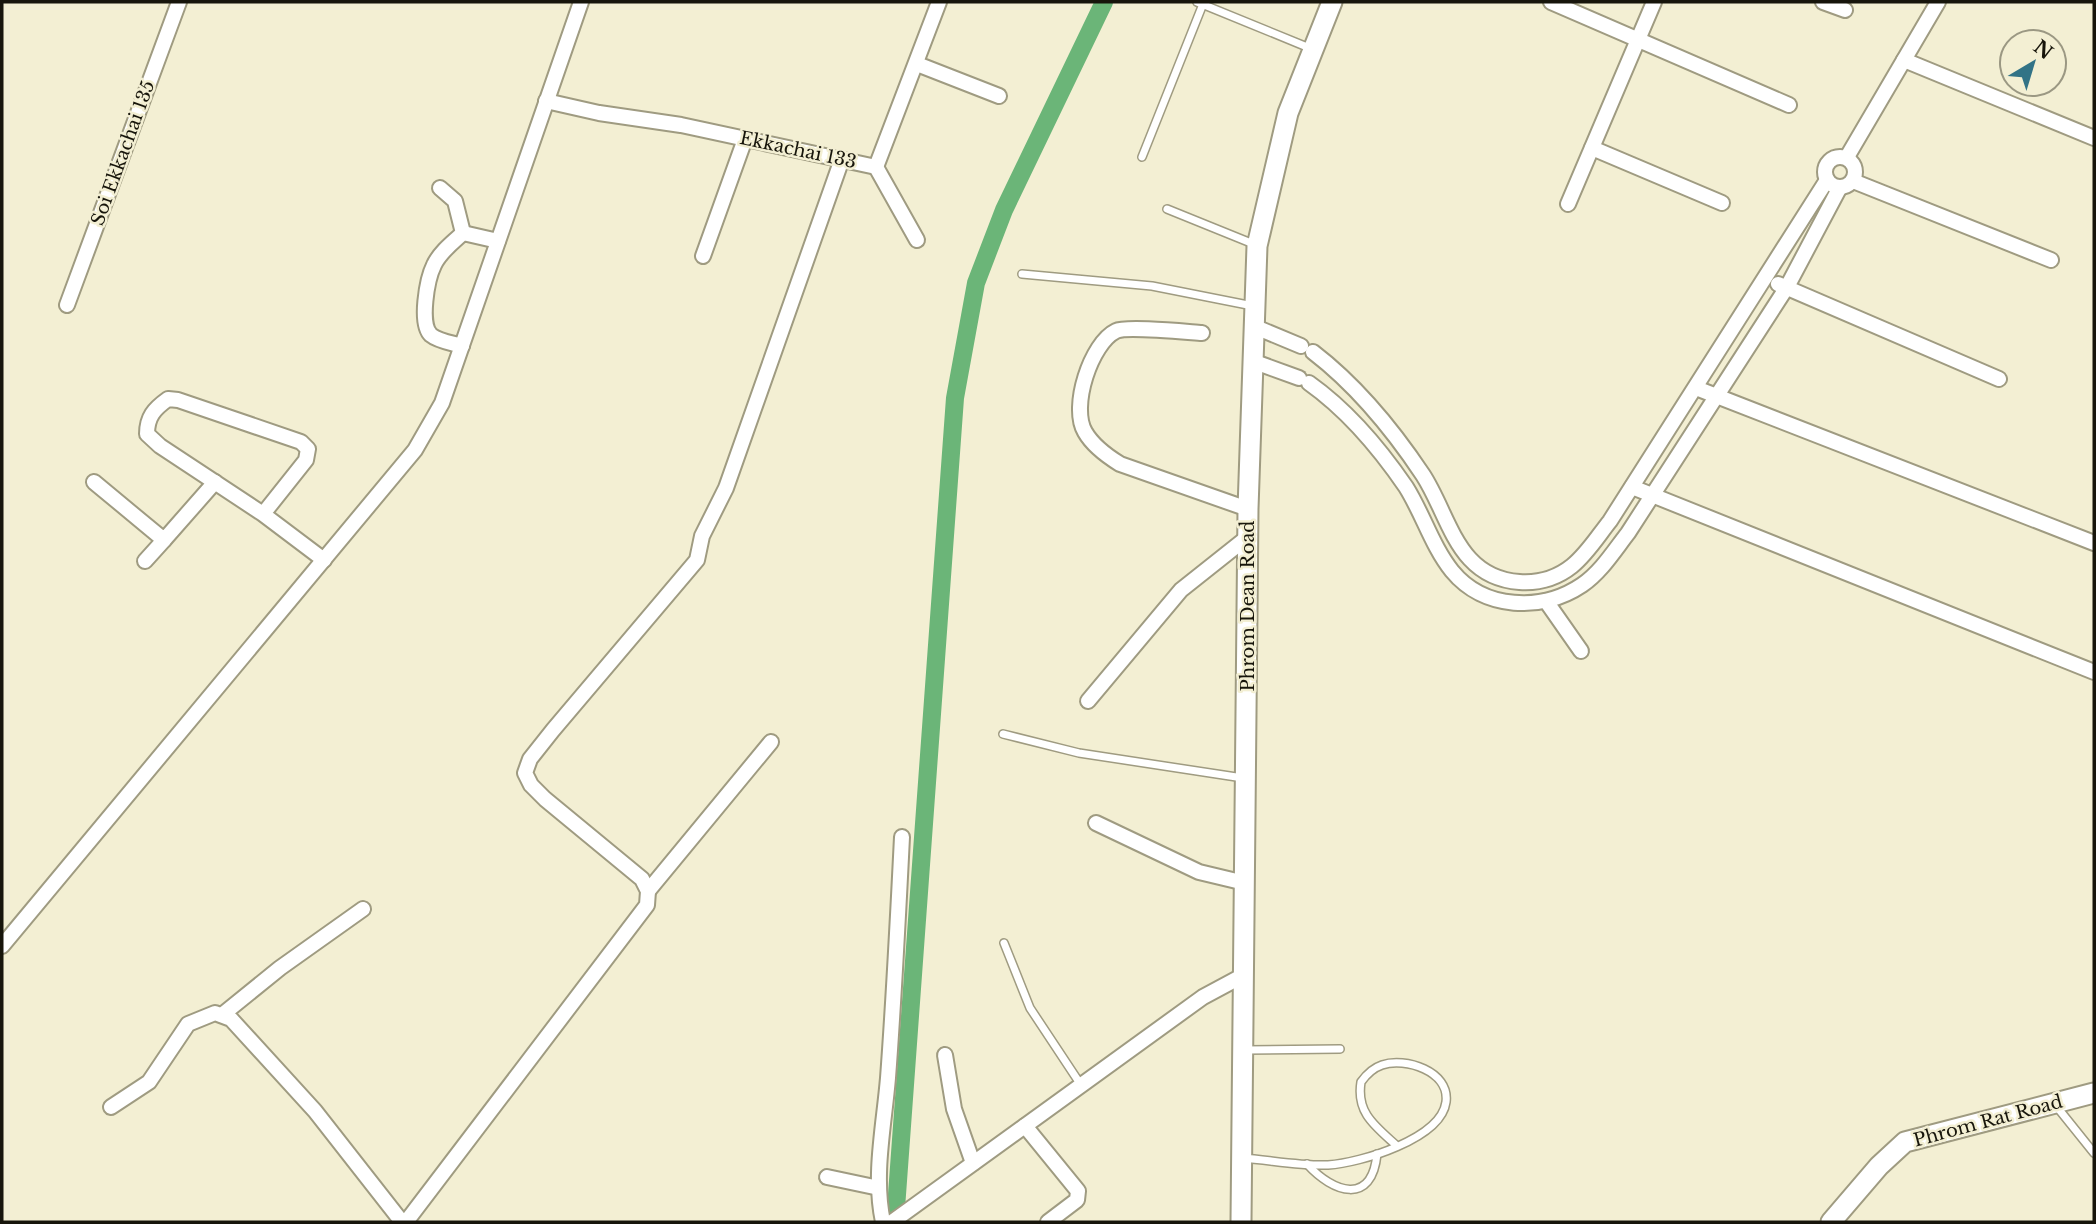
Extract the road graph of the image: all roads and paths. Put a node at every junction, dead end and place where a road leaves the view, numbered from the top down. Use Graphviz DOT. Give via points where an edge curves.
graph roads {
  1 [pos="179,2"];
  2 [pos="581,2"];
  3 [pos="939,2"];
  4 [pos="1332,2"];
  5 [pos="1551,2"];
  6 [pos="1654,2"];
  7 [pos="1824,2"];
  8 [pos="1938,2"];
  9 [pos="1200,3"];
  10 [pos="1845,10"];
  11 [pos="1638,40"];
  12 [pos="1313,49"];
  13 [pos="1904,60"];
  14 [pos="917,64"];
  15 [pos="999,96"];
  16 [pos="546,102"];
  17 [pos="1789,105"];
  18 [pos="2094,138"];
  19 [pos="745,139"];
  20 [pos="1592,148"];
  21 [pos="1142,157"];
  22 [pos="1847,158"];
  23 [pos="842,159"];
  24 [pos="876,167"];
  25 [pos="1827,180"];
  26 [pos="1847,184"];
  27 [pos="440,188"];
  28 [pos="1722,203"];
  29 [pos="1568,204"];
  30 [pos="1167,209"];
  31 [pos="463,233"];
  32 [pos="917,240"];
  33 [pos="498,241"];
  34 [pos="1257,246"];
  35 [pos="703,256"];
  36 [pos="2051,260"];
  37 [pos="1022,274"];
  38 [pos="1765,281"];
  39 [pos="1787,287"];
  40 [pos="66,305"];
  41 [pos="1253,306"];
  42 [pos="1253,326"];
  43 [pos="1202,333"];
  44 [pos="462,346"];
  45 [pos="1312,352"];
  46 [pos="1255,362"];
  47 [pos="1999,379"];
  48 [pos="1308,382"];
  49 [pos="1696,387"];
  50 [pos="1717,395"];
  51 [pos="94,482"];
  52 [pos="215,482"];
  53 [pos="1632,487"];
  54 [pos="1433,491"];
  55 [pos="1652,496"];
  56 [pos="1416,504"];
  57 [pos="1248,509"];
  58 [pos="263,514"];
  59 [pos="1249,536"];
  60 [pos="164,540"];
  61 [pos="2094,543"];
  62 [pos="324,560"];
  63 [pos="145,561"];
  64 [pos="1546,601"];
  65 [pos="1581,651"];
  66 [pos="2094,671"];
  67 [pos="1088,701"];
  68 [pos="1003,734"];
  69 [pos="771,742"];
  70 [pos="1246,779"];
  71 [pos="1097,823"];
  72 [pos="902,837"];
  73 [pos="1245,883"];
  74 [pos="648,891"];
  75 [pos="363,909"];
  76 [pos="1004,943"];
  77 [pos="2,946"];
  78 [pos="1244,975"];
  79 [pos="222,1015"];
  80 [pos="1340,1049"];
  81 [pos="1243,1050"];
  82 [pos="946,1055"];
  83 [pos="1081,1085"];
  84 [pos="2094,1093"];
  85 [pos="2054,1103"];
  86 [pos="111,1107"];
  87 [pos="1025,1126"];
  88 [pos="1397,1146"];
  89 [pos="2094,1153"];
  90 [pos="1377,1154"];
  91 [pos="1241,1158"];
  92 [pos="973,1163"];
  93 [pos="1306,1163"];
  94 [pos="827,1177"];
  95 [pos="879,1188"];
  96 [pos="404,1222"];
  97 [pos="883,1222"];
  98 [pos="892,1222"];
  99 [pos="1048,1222"];
  100 [pos="1241,1222"];
  101 [pos="1831,1222"];
  1 -- 40 [label="street, Soi Ekkachai 135"];
  2 -- 16 [label="street"];
  3 -- 14 [label="street, Ekkachai 133"];
  4 -- 12 [label="main road, Phrom Dean Road"];
  5 -- 11 [label="street"];
  6 -- 11 [label="street"];
  7 -- 10 [label="street"];
  8 -- 13 [label="street"];
  9 -- 12 [label="lane"];
  9 -- 21 [label="lane"];
  11 -- 17 [label="street"];
  11 -- 20 [label="street"];
  12 -- 34 [label="main road, Phrom Dean Road" via="1288,113"];
  13 -- 18 [label="street"];
  13 -- 22 [label="street"];
  14 -- 15 [label="street"];
  14 -- 24 [label="street, Ekkachai 133"];
  16 -- 19 [label="street, Ekkachai 133"];
  16 -- 33 [label="street"];
  19 -- 23 [label="street, Ekkachai 133"];
  19 -- 35 [label="street"];
  20 -- 28 [label="street"];
  20 -- 29 [label="street"];
  22 -- 25 [label="street" via="1837,156 1829,161"];
  22 -- 26 [label="street" via="1856,168"];
  23 -- 24 [label="street, Ekkachai 133"];
  23 -- 74 [label="street" via="697,560 553,730 525,773 545,799 642,879"];
  24 -- 32 [label="street"];
  25 -- 26 [label="street"];
  25 -- 38 [label="street"];
  26 -- 36 [label="street"];
  26 -- 39 [label="street"];
  27 -- 31 [label="street" via="455,201"];
  30 -- 34 [label="lane"];
  31 -- 33 [label="street"];
  31 -- 44 [label="street" via="433,267 423,321 435,337"];
  33 -- 44 [label="street"];
  34 -- 41 [label="main road, Phrom Dean Road"];
  37 -- 41 [label="lane" via="1152,286"];
  38 -- 39 [label="street"];
  38 -- 49 [label="street"];
  39 -- 47 [label="street"];
  39 -- 50 [label="street"];
  41 -- 42 [label="main road, Phrom Dean Road"];
  42 -- 45 [label="street"];
  42 -- 46 [label="main road, Phrom Dean Road"];
  43 -- 57 [label="street" via="1118,329 1100,342 1079,406 1083,430 1120,464"];
  44 -- 62 [label="street" via="431,425 415,450"];
  45 -- 48 [label="street"];
  45 -- 54 [label="street" via="1345,379 1402,444"];
  46 -- 48 [label="street"];
  46 -- 57 [label="main road, Phrom Dean Road"];
  48 -- 56 [label="street" via="1324,392 1385,458"];
  49 -- 50 [label="street"];
  49 -- 53 [label="street"];
  50 -- 55 [label="street"];
  50 -- 61 [label="street"];
  51 -- 60 [label="street"];
  52 -- 58 [label="street"];
  52 -- 58 [label="street" via="147,434 147,422 168,399 288,435 308,449 306,460"];
  52 -- 60 [label="street"];
  53 -- 54 [label="street" via="1570,567 1537,581 1518,583 1499,578 1469,558"];
  53 -- 55 [label="street"];
  54 -- 56 [label="street"];
  55 -- 64 [label="street" via="1601,568 1583,585"];
  55 -- 66 [label="street"];
  56 -- 64 [label="street" via="1453,572 1471,588 1516,604"];
  57 -- 59 [label="main road, Phrom Dean Road"];
  58 -- 62 [label="street"];
  59 -- 67 [label="street" via="1181,590"];
  59 -- 70 [label="main road, Phrom Dean Road"];
  60 -- 63 [label="street"];
  62 -- 77 [label="street"];
  64 -- 65 [label="street"];
  68 -- 70 [label="lane" via="1079,753"];
  69 -- 74 [label="street"];
  70 -- 73 [label="main road, Phrom Dean Road"];
  71 -- 73 [label="street" via="1199,872"];
  72 -- 95 [label="street"];
  73 -- 78 [label="main road, Phrom Dean Road"];
  74 -- 96 [label="street" via="647,905"];
  75 -- 79 [label="street"];
  76 -- 83 [label="lane" via="1030,1008"];
  78 -- 81 [label="main road, Phrom Dean Road"];
  78 -- 83 [label="street" via="1203,997"];
  79 -- 86 [label="street" via="204,1016 188,1024 149,1082"];
  79 -- 96 [label="street" via="253,1041 315,1111"];
  80 -- 81 [label="lane"];
  81 -- 91 [label="main road, Phrom Dean Road"];
  82 -- 92 [label="street" via="954,1109"];
  83 -- 87 [label="street"];
  84 -- 85 [label="main road, Phrom Rat Road"];
  85 -- 89 [label="lane"];
  85 -- 101 [label="main road, Phrom Rat Road" via="1905,1142"];
  87 -- 92 [label="street"];
  87 -- 99 [label="street" via="1078,1191 1077,1200"];
  88 -- 88 [label="lane" via="1363,1112 1361,1082 1382,1065 1412,1064 1432,1072 1442,1084 1446,1101 1427,1130"];
  88 -- 90 [label="lane"];
  90 -- 93 [label="lane" via="1351,1162"];
  90 -- 93 [label="lane" via="1371,1180 1360,1188 1333,1187"];
  91 -- 93 [label="lane"];
  91 -- 100 [label="main road, Phrom Dean Road"];
  92 -- 98 [label="street"];
  94 -- 95 [label="street"];
  95 -- 97 [label="street"];
}
